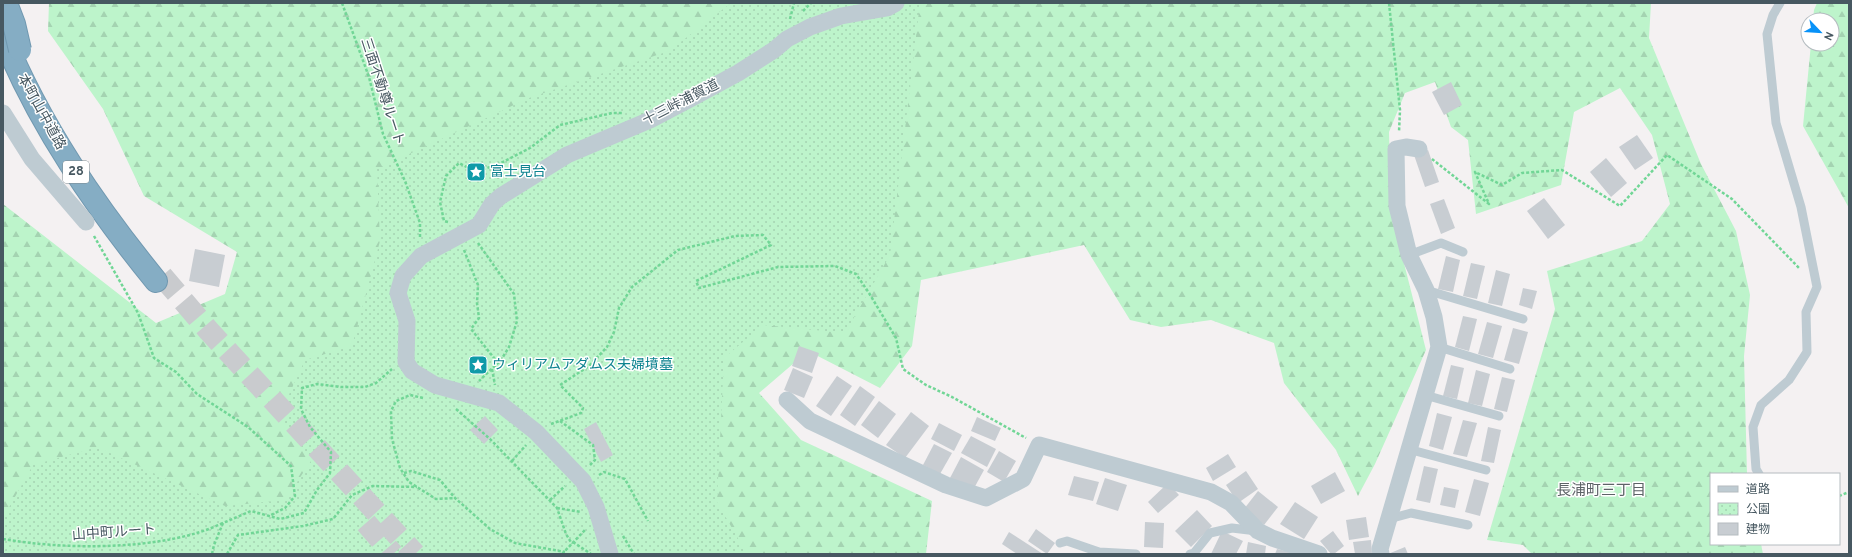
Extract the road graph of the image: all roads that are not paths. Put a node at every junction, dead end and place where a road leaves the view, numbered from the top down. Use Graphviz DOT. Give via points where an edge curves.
graph roads {
  1 [pos="6,3"];
  2 [pos="16,3"];
  3 [pos="896,3"];
  4 [pos="1780,3"];
  5 [pos="3,10"];
  6 [pos="3,14"];
  7 [pos="11,47"];
  8 [pos="3,113"];
  9 [pos="1419,149"];
  10 [pos="86,222"];
  11 [pos="1463,252"];
  12 [pos="1409,255"];
  13 [pos="160,279"];
  14 [pos="1426,290"];
  15 [pos="1523,319"];
  16 [pos="1439,347"];
  17 [pos="1510,369"];
  18 [pos="1425,395"];
  19 [pos="788,400"];
  20 [pos="1499,416"];
  21 [pos="1408,449"];
  22 [pos="1486,470"];
  23 [pos="1758,473"];
  24 [pos="1389,519"];
  25 [pos="1468,525"];
  26 [pos="1258,531"];
  27 [pos="1060,543"];
  28 [pos="610,554"];
  29 [pos="1136,554"];
  30 [pos="1190,554"];
  31 [pos="1319,554"];
  32 [pos="1381,554"];
  1 -- 7 [label="highway, 28, bridge" via="14,24"];
  2 -- 6 [label="street"];
  3 -- 28 [label="street, 十三峠浦賀道" via="887,8 827,20 796,34 738,73 690,99 650,120 547,166 501,196 492,204 481,223 421,256 403,276 398,293 407,320 408,366 417,375 435,385 499,402 536,432 596,507 591,514"];
  4 -- 23 [label="lane" via="1766,34 1776,122 1801,207 1817,287 1806,312 1807,352 1789,380 1761,405 1753,427"];
  5 -- 7 [label="highway, bridge"];
  7 -- 13 [label="highway, 本町山中道路 / 28" via="68,144"];
  8 -- 10 [label="street" via="32,159"];
  9 -- 12 [label="street" via="1396,149 1397,206"];
  11 -- 12 [label="lane" via="1441,243"];
  12 -- 14 [label="street"];
  14 -- 15 [label="lane"];
  14 -- 16 [label="street"];
  16 -- 17 [label="lane"];
  16 -- 18 [label="street"];
  18 -- 20 [label="lane"];
  18 -- 21 [label="street"];
  19 -- 26 [label="street" via="810,421 946,485 986,498 1024,479 1039,445 1211,492 1231,504"];
  21 -- 22 [label="lane"];
  21 -- 24 [label="street"];
  24 -- 25 [label="lane" via="1411,513"];
  24 -- 32 [label="street" via="1380,549"];
  26 -- 30 [label="lane" via="1232,528 1210,533 1194,553"];
  26 -- 31 [label="street"];
  27 -- 29 [label="lane" via="1067,541 1099,552"];
}
